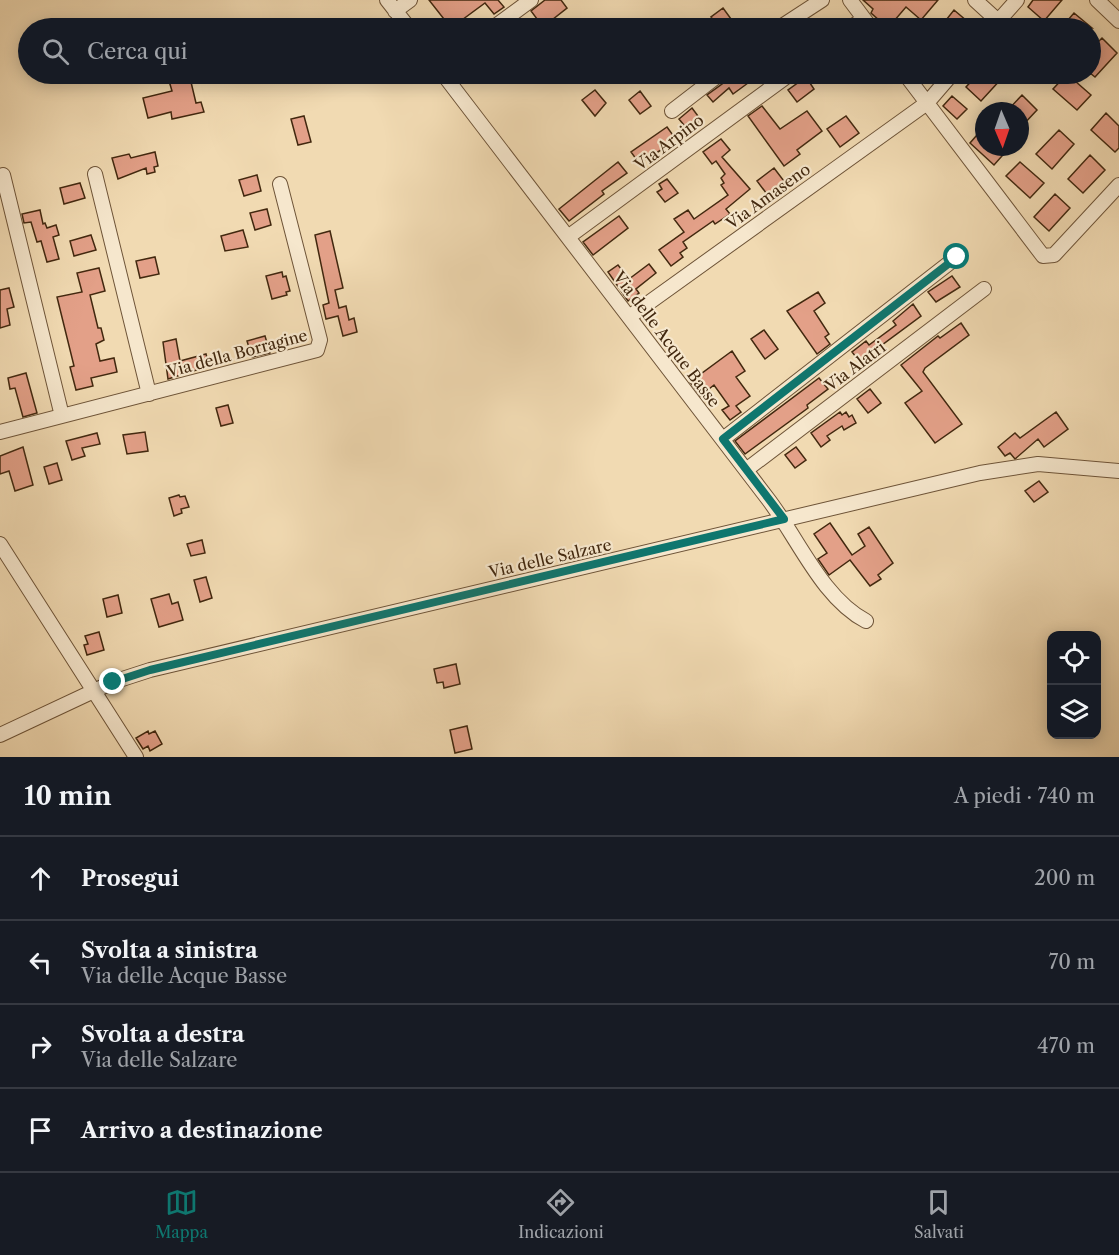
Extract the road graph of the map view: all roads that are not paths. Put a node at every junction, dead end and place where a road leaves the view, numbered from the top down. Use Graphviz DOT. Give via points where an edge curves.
graph roads {
  1 [pos="410,0"];
  2 [pos="531,0"];
  3 [pos="822,0"];
  4 [pos="850,0"];
  5 [pos="975,0"];
  6 [pos="1017,0"];
  7 [pos="1097,0"];
  8 [pos="391,5"];
  9 [pos="401,18"];
  10 [pos="507,18"];
  11 [pos="794,18"];
  12 [pos="863,18"];
  13 [pos="989,18"];
  14 [pos="1001,18"];
  15 [pos="1119,21"];
  16 [pos="451,84"];
  17 [pos="707,84"];
  18 [pos="776,84"];
  19 [pos="913,84"];
  20 [pos="943,84"];
  21 [pos="927,103"];
  22 [pos="672,111"];
  23 [pos="95,174"];
  24 [pos="3,175"];
  25 [pos="280,184"];
  26 [pos="1119,184"];
  27 [pos="568,237"];
  28 [pos="957,257"];
  29 [pos="984,289"];
  30 [pos="629,317"];
  31 [pos="148,394"];
  32 [pos="62,416"];
  33 [pos="0,432"];
  34 [pos="723,439"];
  35 [pos="746,470"];
  36 [pos="1119,471"];
  37 [pos="784,519"];
  38 [pos="0,544"];
  39 [pos="866,621"];
  40 [pos="94,691"];
  41 [pos="0,735"];
  42 [pos="136,757"];
  1 -- 8 [label="street"];
  2 -- 10 [label="street"];
  3 -- 11 [label="street"];
  4 -- 12 [label="street"];
  5 -- 13 [label="street"];
  6 -- 14 [label="street"];
  7 -- 15 [label="street"];
  8 -- 9 [label="street"];
  16 -- 27 [label="street, Via delle Acque Basse"];
  17 -- 22 [label="street"];
  18 -- 27 [label="street, Via Arpino"];
  19 -- 21 [label="street"];
  20 -- 21 [label="street, Via Amaseno"];
  21 -- 26 [label="street" via="1039,252 1047,257"];
  21 -- 30 [label="street, Via Amaseno"];
  23 -- 31 [label="street"];
  24 -- 32 [label="street"];
  25 -- 31 [label="street, Via della Borragine" via="319,348"];
  27 -- 30 [label="street, Via delle Acque Basse"];
  28 -- 34 [label="street"];
  29 -- 35 [label="street, Via Alatri"];
  30 -- 34 [label="street, Via delle Acque Basse"];
  31 -- 32 [label="street, Via della Borragine"];
  32 -- 33 [label="street, Via della Borragine"];
  34 -- 35 [label="street, Via delle Acque Basse"];
  35 -- 37 [label="street, Via delle Acque Basse"];
  36 -- 37 [label="street, Via delle Salzare" via="1065,464 1021,465"];
  37 -- 39 [label="street, Via delle Acque Basse" via="835,598"];
  37 -- 40 [label="street, Via delle Salzare" via="150,670"];
  38 -- 40 [label="street"];
  40 -- 41 [label="street, Via delle Salzare"];
  40 -- 42 [label="street"];
}
